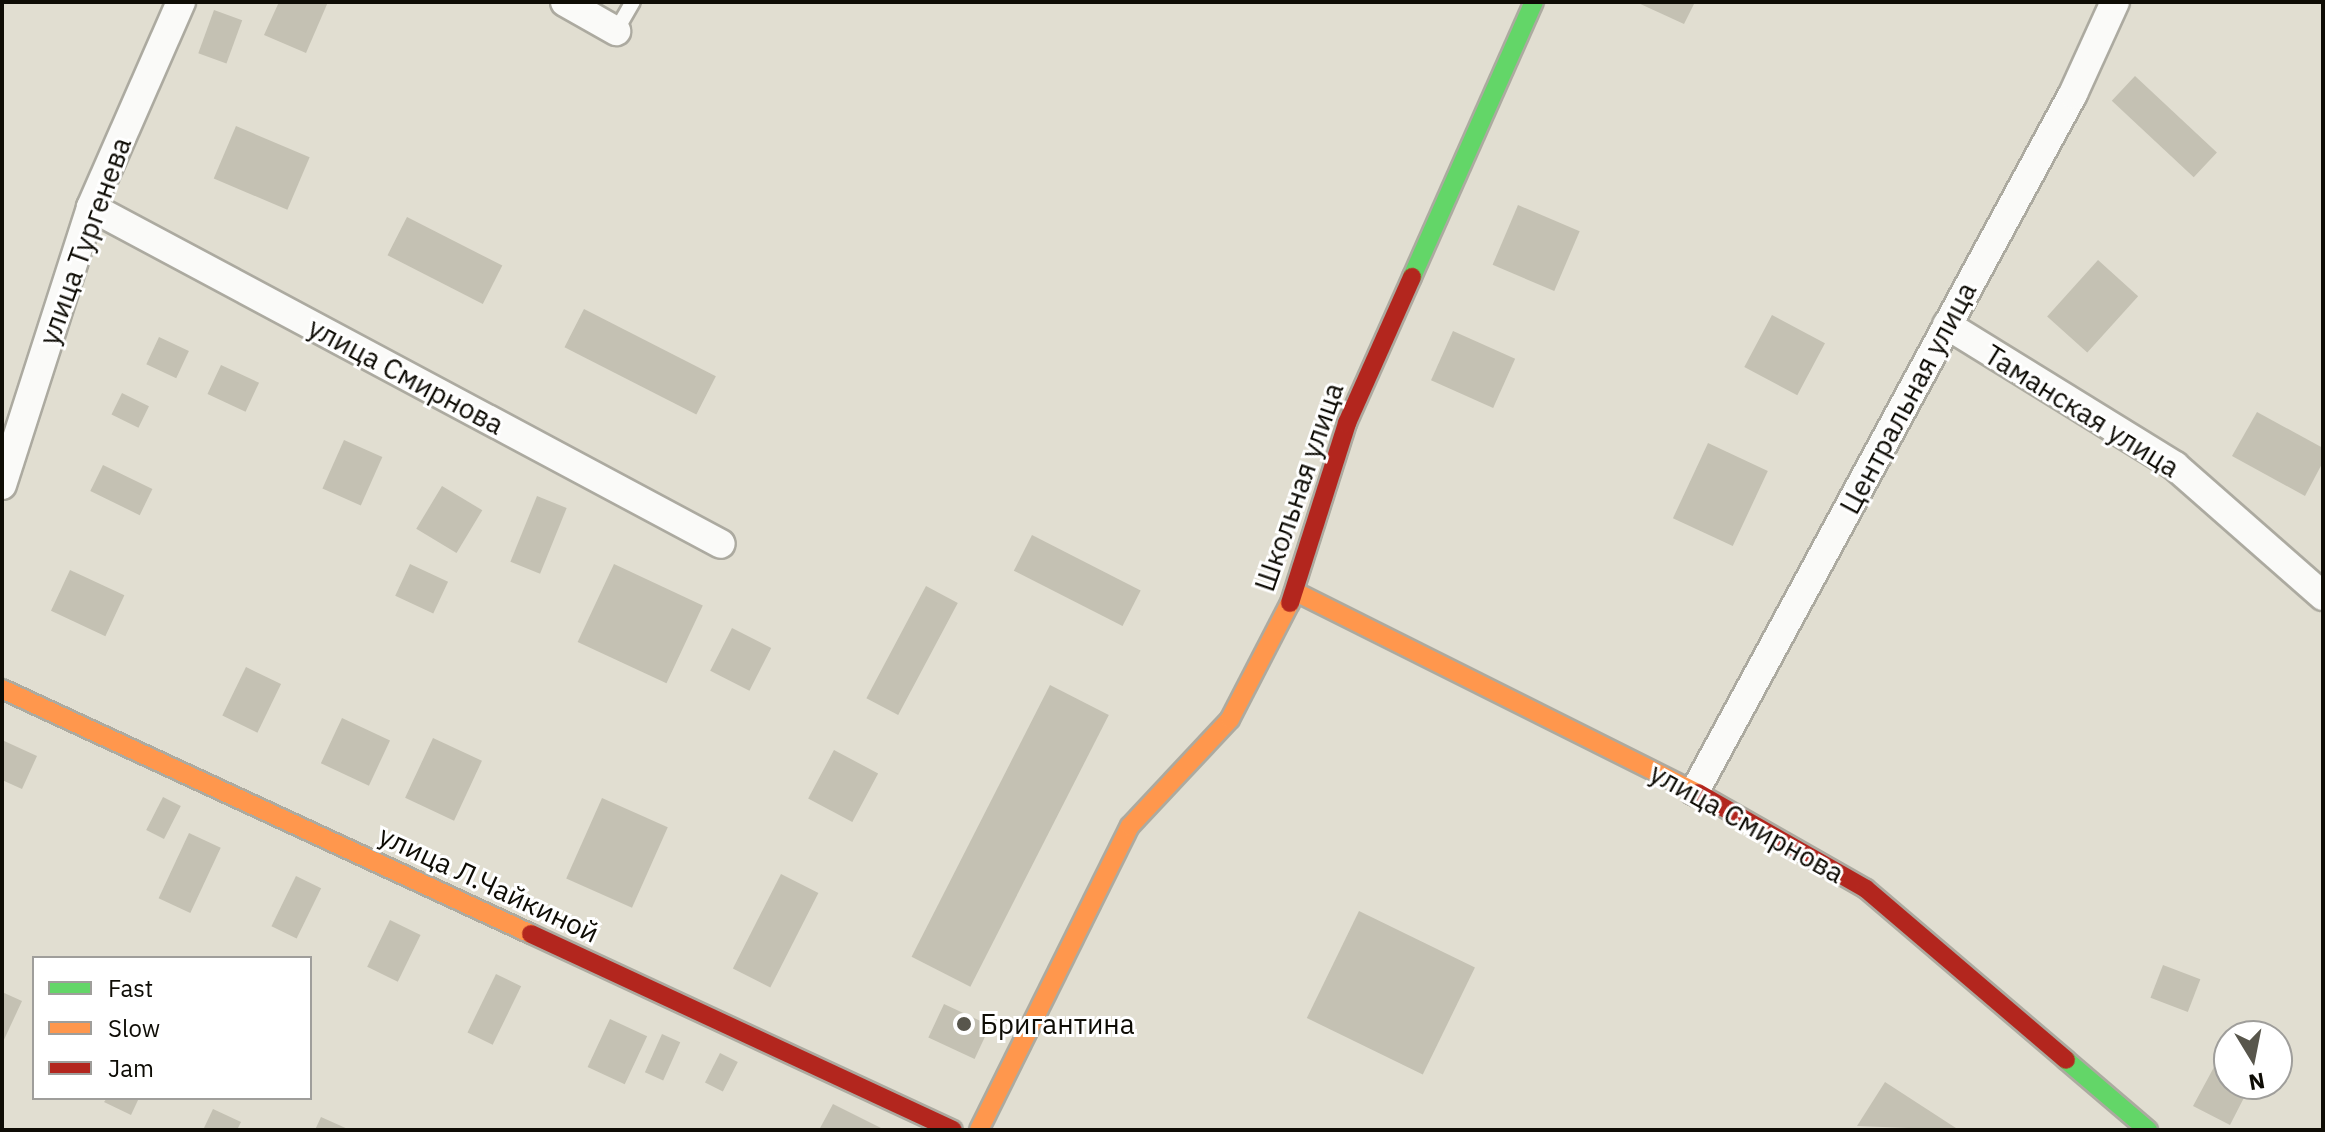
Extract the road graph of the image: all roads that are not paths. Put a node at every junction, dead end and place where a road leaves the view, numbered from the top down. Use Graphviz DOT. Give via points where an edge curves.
graph roads {
  1 [pos="181,2"];
  2 [pos="565,2"];
  3 [pos="633,2"];
  4 [pos="1534,2"];
  5 [pos="2115,2"];
  6 [pos="616,31"];
  7 [pos="91,207"];
  8 [pos="1947,325"];
  9 [pos="2,485"];
  10 [pos="721,544"];
  11 [pos="1296,592"];
  12 [pos="2323,596"];
  13 [pos="2,689"];
  14 [pos="1695,791"];
  15 [pos="953,1130"];
  16 [pos="979,1130"];
  17 [pos="2148,1130"];
  1 -- 7 [label="street, улица Тургенева"];
  2 -- 6 [label="street"];
  3 -- 6 [label="lane"];
  4 -- 11 [label="street, Школьная улица" via="1347,423"];
  5 -- 8 [label="street, Центральная улица" via="2073,94"];
  7 -- 9 [label="street, улица Тургенева"];
  7 -- 10 [label="street, улица Смирнова"];
  8 -- 12 [label="street, Таманская улица" via="2175,466"];
  8 -- 14 [label="street, Центральная улица"];
  11 -- 14 [label="street, улица Смирнова"];
  11 -- 16 [label="street, Школьная улица" via="1230,719 1130,826"];
  13 -- 15 [label="street, улица Л.Чайкиной"];
  14 -- 17 [label="street, улица Смирнова" via="1866,889"];
}
